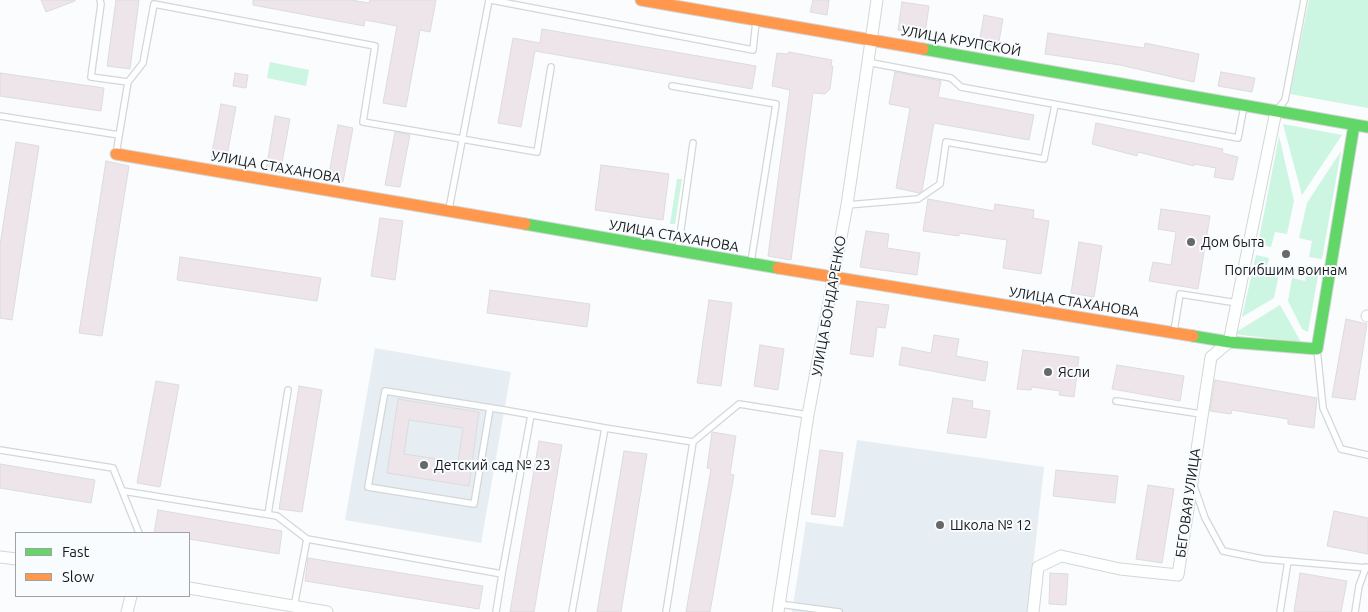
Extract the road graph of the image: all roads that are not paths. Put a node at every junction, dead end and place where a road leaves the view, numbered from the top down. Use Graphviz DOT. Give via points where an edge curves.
graph roads {
  1 [pos="100,0"];
  2 [pos="490,0"];
  3 [pos="641,0"];
  4 [pos="877,0"];
  5 [pos="1304,0"];
  6 [pos="153,2"];
  7 [pos="756,21"];
  8 [pos="870,40"];
  9 [pos="867,62"];
  10 [pos="551,67"];
  11 [pos="128,82"];
  12 [pos="672,86"];
  13 [pos="1055,105"];
  14 [pos="1244,106"];
  15 [pos="1276,111"];
  16 [pos="0,116"];
  17 [pos="1354,125"];
  18 [pos="1368,127"];
  19 [pos="119,135"];
  20 [pos="464,139"];
  21 [pos="693,143"];
  22 [pos="116,154"];
  23 [pos="847,205"];
  24 [pos="449,212"];
  25 [pos="678,252"];
  26 [pos="750,264"];
  27 [pos="834,279"];
  28 [pos="1237,303"];
  29 [pos="1174,334"];
  30 [pos="1229,342"];
  31 [pos="1317,349"];
  32 [pos="288,390"];
  33 [pos="1116,401"];
  34 [pos="490,408"];
  35 [pos="530,414"];
  36 [pos="1201,414"];
  37 [pos="808,415"];
  38 [pos="605,428"];
  39 [pos="693,442"];
  40 [pos="0,450"];
  41 [pos="1368,455"];
  42 [pos="1191,477"];
  43 [pos="122,491"];
  44 [pos="268,514"];
  45 [pos="139,532"];
  46 [pos="307,539"];
  47 [pos="0,557"];
  48 [pos="15,560"];
  49 [pos="1288,561"];
  50 [pos="1367,568"];
  51 [pos="502,574"];
  52 [pos="190,588"];
  53 [pos="131,597"];
  54 [pos="294,607"];
  55 [pos="779,608"];
  56 [pos="310,611"];
  57 [pos="127,612"];
  58 [pos="326,612"];
  59 [pos="496,612"];
  60 [pos="572,612"];
  61 [pos="666,612"];
  62 [pos="839,612"];
  63 [pos="1033,612"];
  64 [pos="1280,612"];
  65 [pos="1355,612"];
  1 -- 11 [label="lane" via="92,77"];
  2 -- 7 [label="lane" via="753,50"];
  2 -- 20 [label="lane"];
  3 -- 7 [label="street, УЛИЦА КРУПСКОЙ"];
  4 -- 8 [label="street, УЛИЦА БОНДАРЕНКО"];
  5 -- 15 [label="lane" via="1285,100"];
  6 -- 11 [label="lane" via="143,63"];
  6 -- 20 [label="lane" via="375,46 363,122"];
  7 -- 8 [label="street, УЛИЦА КРУПСКОЙ"];
  8 -- 9 [label="street, УЛИЦА БОНДАРЕНКО"];
  8 -- 14 [label="street, УЛИЦА КРУПСКОЙ"];
  9 -- 13 [label="lane" via="951,78 961,87"];
  9 -- 23 [label="street, УЛИЦА БОНДАРЕНКО"];
  10 -- 20 [label="lane" via="537,152"];
  11 -- 19 [label="lane"];
  12 -- 26 [label="lane" via="776,104"];
  13 -- 14 [label="lane" via="1238,138"];
  13 -- 23 [label="lane" via="1044,159 946,142 940,184 918,199"];
  14 -- 15 [label="street, УЛИЦА КРУПСКОЙ"];
  15 -- 17 [label="street, УЛИЦА КРУПСКОЙ"];
  15 -- 28 [label="street"];
  16 -- 19 [label="lane"];
  17 -- 18 [label="street, УЛИЦА КРУПСКОЙ"];
  17 -- 31 [label="street"];
  19 -- 22 [label="lane"];
  20 -- 24 [label="lane"];
  21 -- 25 [label="lane"];
  22 -- 24 [label="street, УЛИЦА СТАХАНОВА"];
  23 -- 27 [label="street, УЛИЦА БОНДАРЕНКО"];
  24 -- 25 [label="street, УЛИЦА СТАХАНОВА"];
  25 -- 26 [label="street, УЛИЦА СТАХАНОВА"];
  26 -- 27 [label="street, УЛИЦА СТАХАНОВА"];
  27 -- 29 [label="street, УЛИЦА СТАХАНОВА"];
  27 -- 37 [label="street, УЛИЦА БОНДАРЕНКО"];
  28 -- 29 [label="lane" via="1180,294"];
  28 -- 30 [label="street"];
  29 -- 30 [label="street, УЛИЦА СТАХАНОВА"];
  30 -- 31 [label="street, УЛИЦА СТАХАНОВА"];
  30 -- 36 [label="street, БЕГОВАЯ УЛИЦА" via="1211,356"];
  31 -- 41 [label="lane" via="1323,408 1341,449"];
  32 -- 44 [label="lane"];
  33 -- 36 [label="lane"];
  34 -- 34 [label="lane" via="385,391 368,487 474,504"];
  34 -- 35 [label="lane"];
  35 -- 38 [label="lane"];
  35 -- 51 [label="lane"];
  36 -- 42 [label="street, БЕГОВАЯ УЛИЦА"];
  37 -- 39 [label="lane" via="739,404"];
  37 -- 55 [label="street, УЛИЦА БОНДАРЕНКО"];
  38 -- 39 [label="lane"];
  38 -- 60 [label="lane"];
  39 -- 61 [label="lane"];
  40 -- 43 [label="lane" via="113,468"];
  42 -- 49 [label="lane" via="1205,518 1223,551 1263,560"];
  42 -- 63 [label="street, БЕГОВАЯ УЛИЦА" via="1178,576 1120,569 1061,556 1038,567"];
  43 -- 44 [label="lane"];
  43 -- 45 [label="lane"];
  44 -- 46 [label="lane" via="277,516"];
  46 -- 51 [label="lane"];
  46 -- 54 [label="lane"];
  47 -- 48 [label="street"];
  49 -- 50 [label="lane"];
  49 -- 64 [label="lane"];
  50 -- 65 [label="lane" via="1359,586"];
  51 -- 59 [label="lane"];
  52 -- 54 [label="street"];
  53 -- 57 [label="street"];
  54 -- 56 [label="street"];
  55 -- 62 [label="lane"];
  56 -- 58 [label="street"];
}
